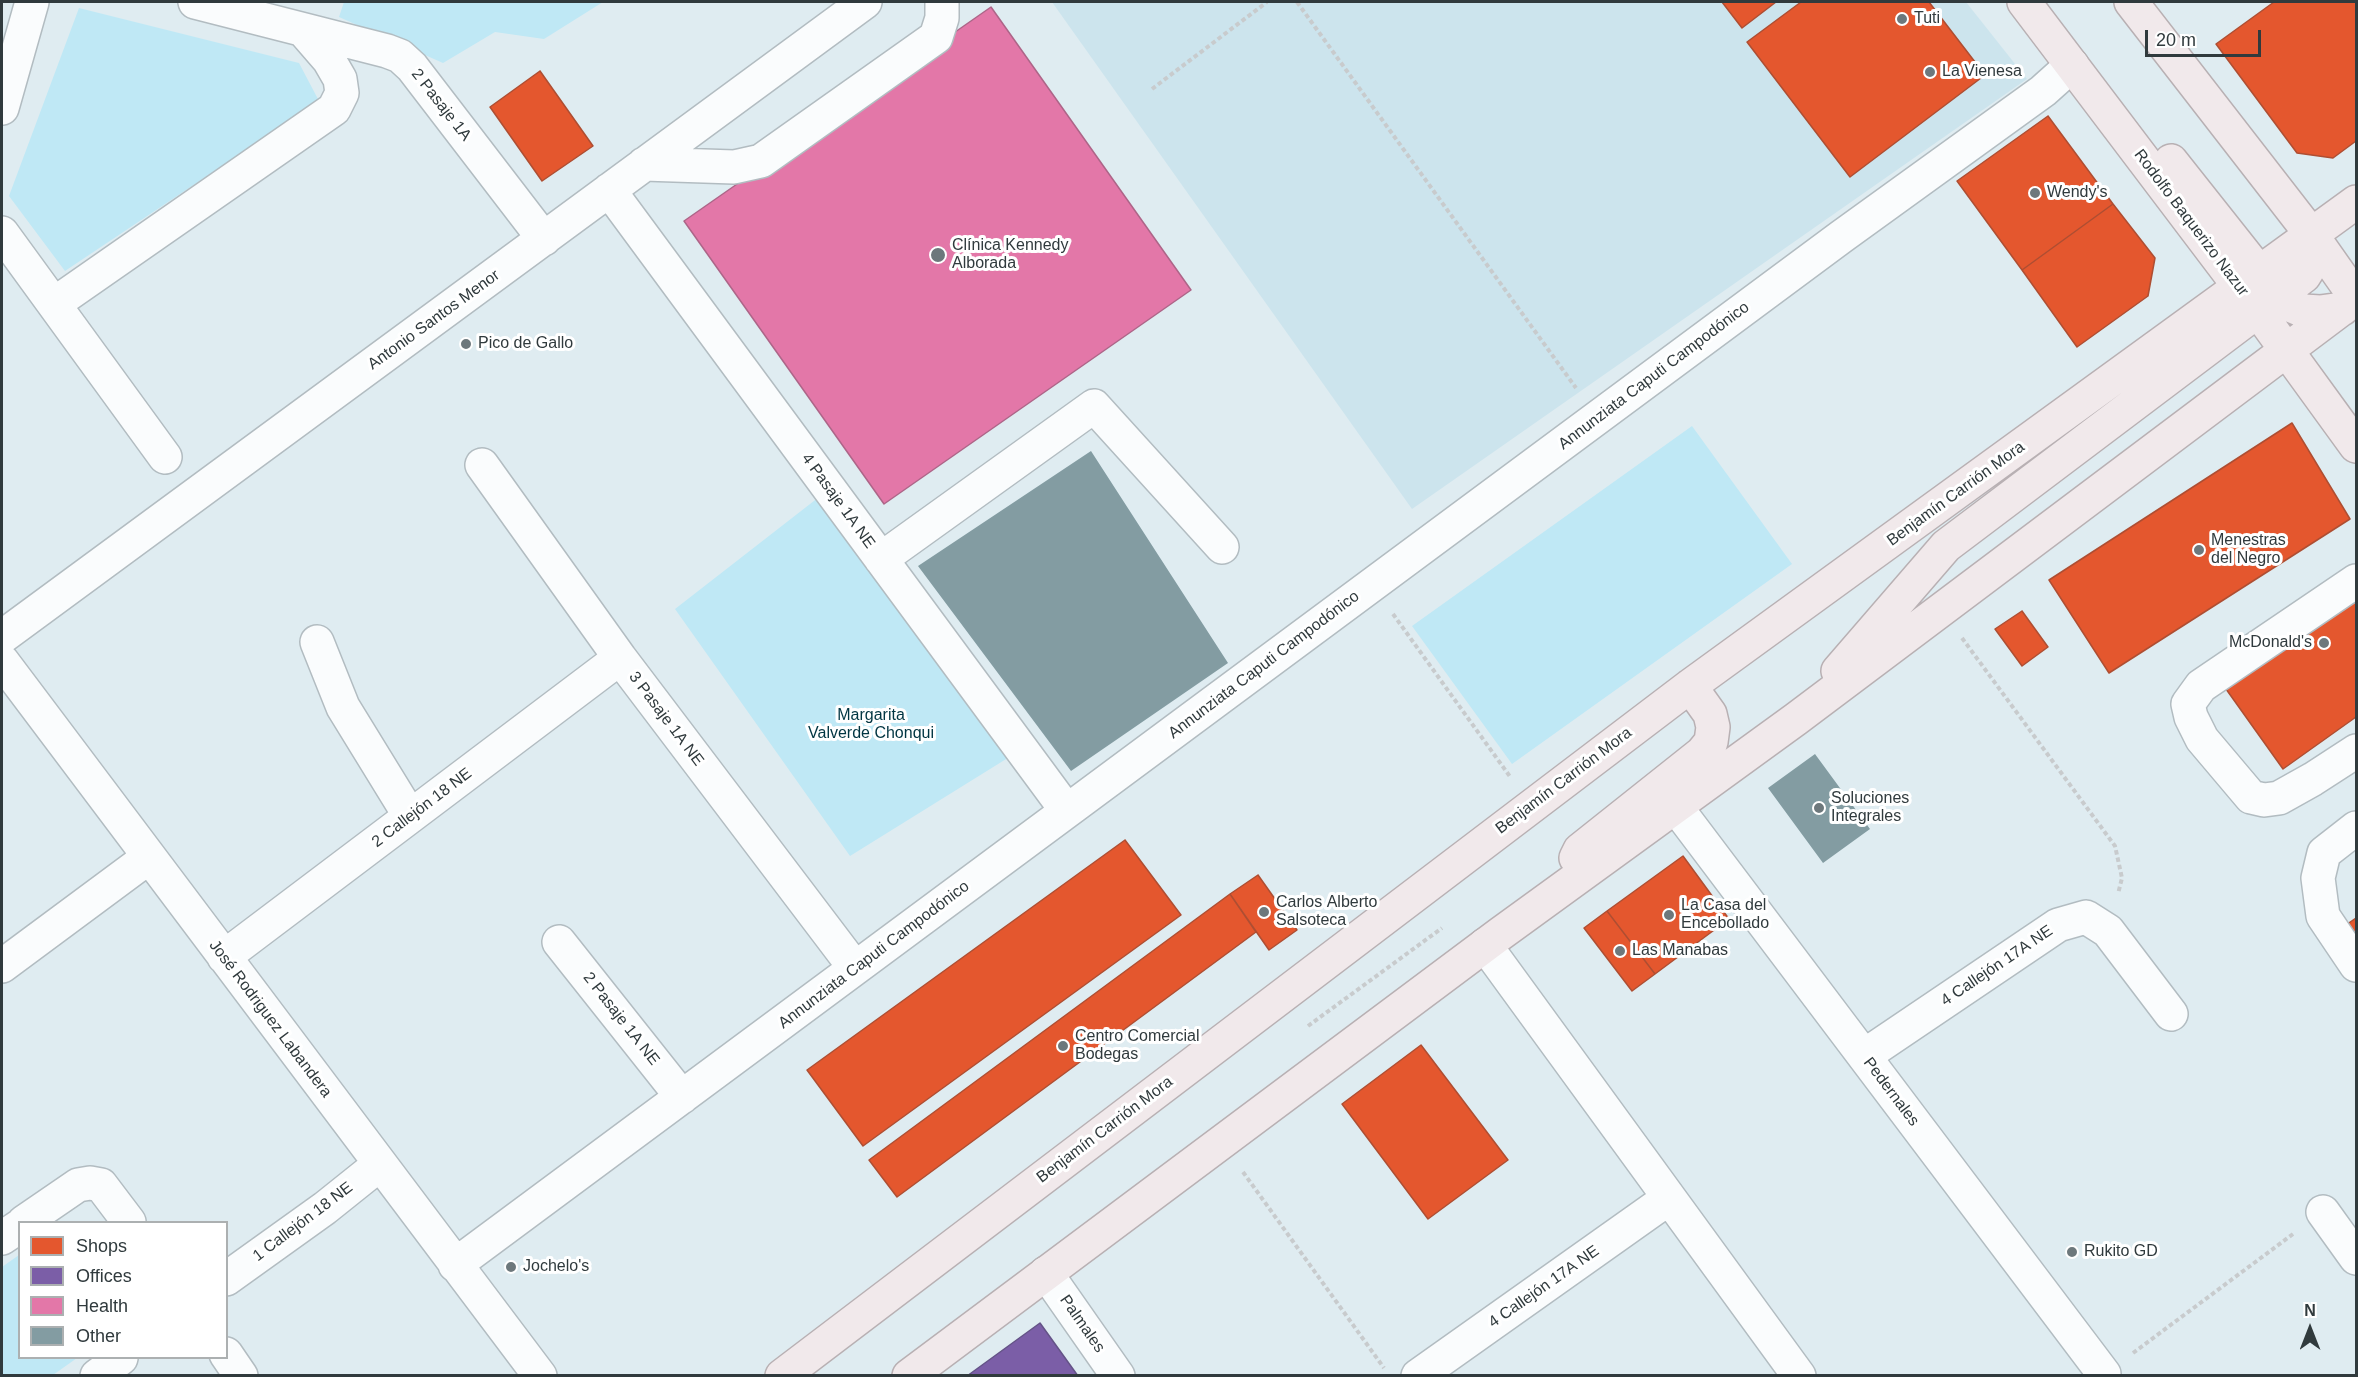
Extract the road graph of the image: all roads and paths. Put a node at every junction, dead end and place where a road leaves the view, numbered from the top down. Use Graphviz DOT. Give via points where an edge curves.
graph roads {
  1 [pos="33,2"];
  2 [pos="195,2"];
  3 [pos="865,2"];
  4 [pos="942,2"];
  5 [pos="1267,2"];
  6 [pos="1297,2"];
  7 [pos="2024,2"];
  8 [pos="2131,2"];
  9 [pos="303,30"];
  10 [pos="2072,65"];
  11 [pos="1152,89"];
  12 [pos="2,108"];
  13 [pos="644,164"];
  14 [pos="609,190"];
  15 [pos="2356,202"];
  16 [pos="2,232"];
  17 [pos="2311,234"];
  18 [pos="544,239"];
  19 [pos="2346,261"];
  20 [pos="2266,294"];
  21 [pos="2352,302"];
  22 [pos="54,304"];
  23 [pos="2288,352"];
  24 [pos="1597,418"];
  25 [pos="2356,446"];
  26 [pos="165,456"];
  27 [pos="482,465"];
  28 [pos="1222,547"];
  29 [pos="881,559"];
  30 [pos="2356,581"];
  31 [pos="1372,585"];
  32 [pos="1942,610"];
  33 [pos="2,637"];
  34 [pos="317,642"];
  35 [pos="620,658"];
  36 [pos="2,662"];
  37 [pos="1690,686"];
  38 [pos="1796,719"];
  39 [pos="2356,751"];
  40 [pos="1531,806"];
  41 [pos="1676,807"];
  42 [pos="1068,811"];
  43 [pos="410,816"];
  44 [pos="2356,828"];
  45 [pos="149,857"];
  46 [pos="1559,892"];
  47 [pos="2108,931"];
  48 [pos="559,942"];
  49 [pos="1485,945"];
  50 [pos="224,957"];
  51 [pos="2356,965"];
  52 [pos="2,966"];
  53 [pos="855,968"];
  54 [pos="2171,1014"];
  55 [pos="1864,1056"];
  56 [pos="682,1097"];
  57 [pos="1222,1142"];
  58 [pos="380,1164"];
  59 [pos="1669,1197"];
  60 [pos="2323,1212"];
  61 [pos="25,1221"];
  62 [pos="128,1221"];
  63 [pos="18,1227"];
  64 [pos="2,1238"];
  65 [pos="2356,1258"];
  66 [pos="455,1264"];
  67 [pos="1046,1273"];
  68 [pos="228,1277"];
  69 [pos="228,1357"];
  70 [pos="119,1359"];
  71 [pos="1403,1375"];
  72 [pos="2103,1375"];
  73 [pos="97,1376"];
  74 [pos="241,1376"];
  75 [pos="540,1376"];
  76 [pos="782,1376"];
  77 [pos="909,1376"];
  78 [pos="1118,1376"];
  79 [pos="1799,1376"];
  1 -- 12 [label="street"];
  2 -- 9 [label="street, 2 Pasaje 1A"];
  3 -- 13 [label="street, Antonio Santos Menor"];
  4 -- 13 [label="street" via="936,37 761,161 734,167"];
  5 -- 11 [label="path"];
  6 -- 24 [label="path"];
  7 -- 10 [label="main road, Rodolfo Baquerizo Nazur"];
  8 -- 17 [label="main road"];
  9 -- 18 [label="street, 2 Pasaje 1A" via="400,56"];
  9 -- 22 [label="street" via="340,79 342,93 334,109"];
  10 -- 20 [label="main road, Rodolfo Baquerizo Nazur" via="2126,136"];
  10 -- 24 [label="street, Annunziata Caputi Campodónico" via="2043,92"];
  13 -- 14 [label="street, Antonio Santos Menor"];
  14 -- 18 [label="street, Antonio Santos Menor"];
  14 -- 29 [label="street, 4 Pasaje 1A NE"];
  15 -- 17 [label="main road"];
  16 -- 22 [label="street"];
  17 -- 19 [label="main road"];
  17 -- 20 [label="main road" via="2312,266 2304,276"];
  18 -- 33 [label="street, Antonio Santos Menor"];
  19 -- 20 [label="main road"];
  19 -- 21 [label="main road"];
  20 -- 21 [label="main road" via="2312,312"];
  20 -- 23 [label="main road" via="2284,312 2282,336"];
  20 -- 37 [label="main road, Benjamín Carrión Mora"];
  20 -- 38 [label="main road" via="1946,546"];
  21 -- 23 [label="main road"];
  22 -- 26 [label="street"];
  23 -- 25 [label="main road"];
  23 -- 32 [label="main road"];
  24 -- 31 [label="street, Annunziata Caputi Campodónico"];
  27 -- 35 [label="street, 3 Pasaje 1A NE"];
  28 -- 29 [label="street" via="1094,406"];
  29 -- 42 [label="street, 4 Pasaje 1A NE"];
  30 -- 39 [label="street" via="2201,686 2188,704 2202,739 2251,797 2279,798"];
  31 -- 40 [label="path"];
  31 -- 42 [label="street, Annunziata Caputi Campodónico"];
  32 -- 38 [label="main road"];
  32 -- 47 [label="path" via="2115,846 2122,878"];
  34 -- 43 [label="street" via="343,707"];
  35 -- 43 [label="street, 2 Callejón 18 NE"];
  35 -- 53 [label="street, 3 Pasaje 1A NE"];
  36 -- 45 [label="street, José Rodriguez Labandera"];
  37 -- 40 [label="main road, Benjamín Carrión Mora"];
  37 -- 46 [label="main road" via="1710,714 1711,742 1580,850"];
  38 -- 41 [label="main road"];
  40 -- 76 [label="main road, Benjamín Carrión Mora"];
  41 -- 46 [label="main road"];
  41 -- 55 [label="street, Pedernales"];
  42 -- 53 [label="street, Annunziata Caputi Campodónico"];
  43 -- 50 [label="street, 2 Callejón 18 NE"];
  44 -- 51 [label="street" via="2324,854 2318,878 2323,916"];
  45 -- 50 [label="street, José Rodriguez Labandera"];
  45 -- 52 [label="street"];
  46 -- 49 [label="main road"];
  47 -- 54 [label="street, 4 Callejón 17A NE"];
  47 -- 55 [label="street, 4 Callejón 17A NE" via="2086,917 2058,925"];
  48 -- 56 [label="street, 2 Pasaje 1A NE"];
  49 -- 57 [label="main road"];
  49 -- 59 [label="street"];
  50 -- 58 [label="street, José Rodriguez Labandera"];
  53 -- 56 [label="street, Annunziata Caputi Campodónico"];
  55 -- 72 [label="street, Pedernales"];
  56 -- 66 [label="street, Annunziata Caputi Campodónico"];
  57 -- 67 [label="main road"];
  57 -- 71 [label="path"];
  58 -- 66 [label="street, José Rodriguez Labandera"];
  58 -- 68 [label="street, 1 Callejón 18 NE"];
  59 -- 71 [label="street, 4 Callejón 17A NE"];
  59 -- 79 [label="street"];
  60 -- 65 [label="street"];
  60 -- 72 [label="path"];
  61 -- 62 [label="street" via="78,1185 90,1183 101,1185"];
  63 -- 64 [label="street"];
  66 -- 75 [label="street, José Rodriguez Labandera"];
  67 -- 77 [label="main road"];
  67 -- 78 [label="street, Palmales"];
  69 -- 74 [label="street"];
  70 -- 73 [label="street"];
}
